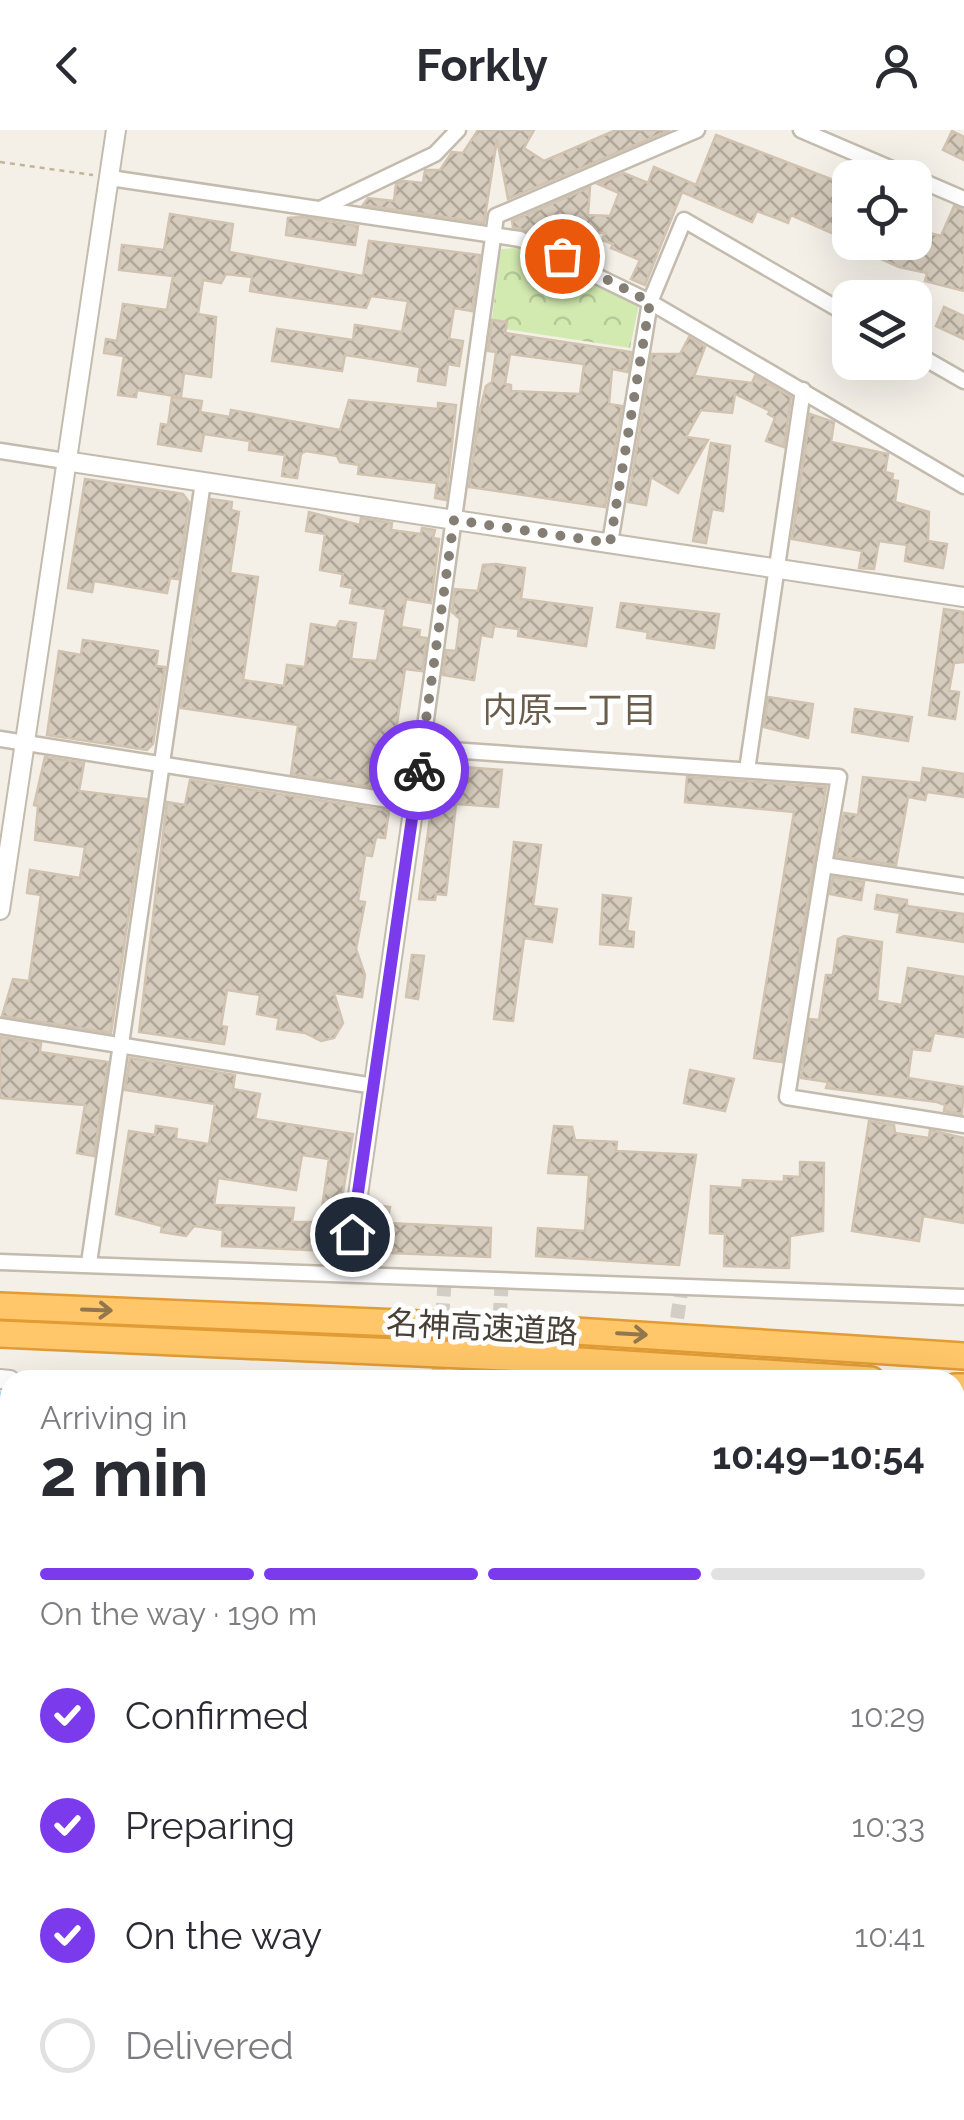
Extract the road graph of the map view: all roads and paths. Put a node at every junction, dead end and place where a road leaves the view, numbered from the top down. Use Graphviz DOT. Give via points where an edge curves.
graph roads {
  1 [pos="116,130"];
  2 [pos="458,130"];
  3 [pos="697,130"];
  4 [pos="801,130"];
  5 [pos="872,160"];
  6 [pos="0,162"];
  7 [pos="110,178"];
  8 [pos="932,186"];
  9 [pos="964,199"];
  10 [pos="322,209"];
  11 [pos="494,237"];
  12 [pos="650,302"];
  13 [pos="832,306"];
  14 [pos="932,363"];
  15 [pos="964,382"];
  16 [pos="803,390"];
  17 [pos="0,451"];
  18 [pos="65,461"];
  19 [pos="203,482"];
  20 [pos="964,486"];
  21 [pos="454,520"];
  22 [pos="610,543"];
  23 [pos="776,568"];
  24 [pos="964,597"];
  25 [pos="0,739"];
  26 [pos="24,743"];
  27 [pos="422,748"];
  28 [pos="162,763"];
  29 [pos="747,770"];
  30 [pos="414,804"];
  31 [pos="824,865"];
  32 [pos="964,886"];
  33 [pos="0,910"];
  34 [pos="0,1026"];
  35 [pos="120,1046"];
  36 [pos="374,1086"];
  37 [pos="964,1124"];
  38 [pos="0,1262"];
  39 [pos="89,1263"];
  40 [pos="347,1272"];
  41 [pos="964,1297"];
  42 [pos="0,1306"];
  43 [pos="0,1334"];
  44 [pos="51,1336"];
  45 [pos="964,1353"];
  46 [pos="511,1370"];
  47 [pos="685,1370"];
  1 -- 7 [label="street"];
  2 -- 10 [label="street" via="435,154"];
  3 -- 11 [label="street" via="496,216"];
  4 -- 5 [label="street"];
  6 -- 7 [label="path"];
  7 -- 10 [label="street"];
  7 -- 18 [label="street"];
  8 -- 9 [label="street"];
  10 -- 11 [label="street"];
  11 -- 12 [label="street" via="520,239 562,256"];
  11 -- 21 [label="street"];
  12 -- 13 [label="street" via="684,220"];
  12 -- 16 [label="street"];
  12 -- 22 [label="street"];
  14 -- 15 [label="street"];
  16 -- 20 [label="street"];
  16 -- 23 [label="street"];
  17 -- 18 [label="street"];
  18 -- 19 [label="street"];
  18 -- 26 [label="street"];
  19 -- 21 [label="street"];
  19 -- 28 [label="street"];
  21 -- 22 [label="street"];
  21 -- 27 [label="street"];
  22 -- 23 [label="street"];
  23 -- 24 [label="street"];
  23 -- 29 [label="street"];
  25 -- 26 [label="street"];
  26 -- 28 [label="street"];
  26 -- 33 [label="street"];
  27 -- 29 [label="street"];
  27 -- 30 [label="street"];
  28 -- 30 [label="street"];
  28 -- 35 [label="street"];
  29 -- 31 [label="street" via="839,777"];
  30 -- 36 [label="street"];
  31 -- 32 [label="street"];
  31 -- 37 [label="street" via="787,1097"];
  34 -- 35 [label="street"];
  35 -- 36 [label="street"];
  35 -- 39 [label="street"];
  36 -- 40 [label="street"];
  38 -- 39 [label="street"];
  39 -- 40 [label="street"];
  40 -- 41 [label="street"];
  42 -- 45 [label="highway, 名神高速道路, one-way"];
  43 -- 44 [label="highway, 名神高速道路"];
  44 -- 46 [label="highway" via="127,1348"];
  44 -- 47 [label="highway, 名神高速道路"];
}
